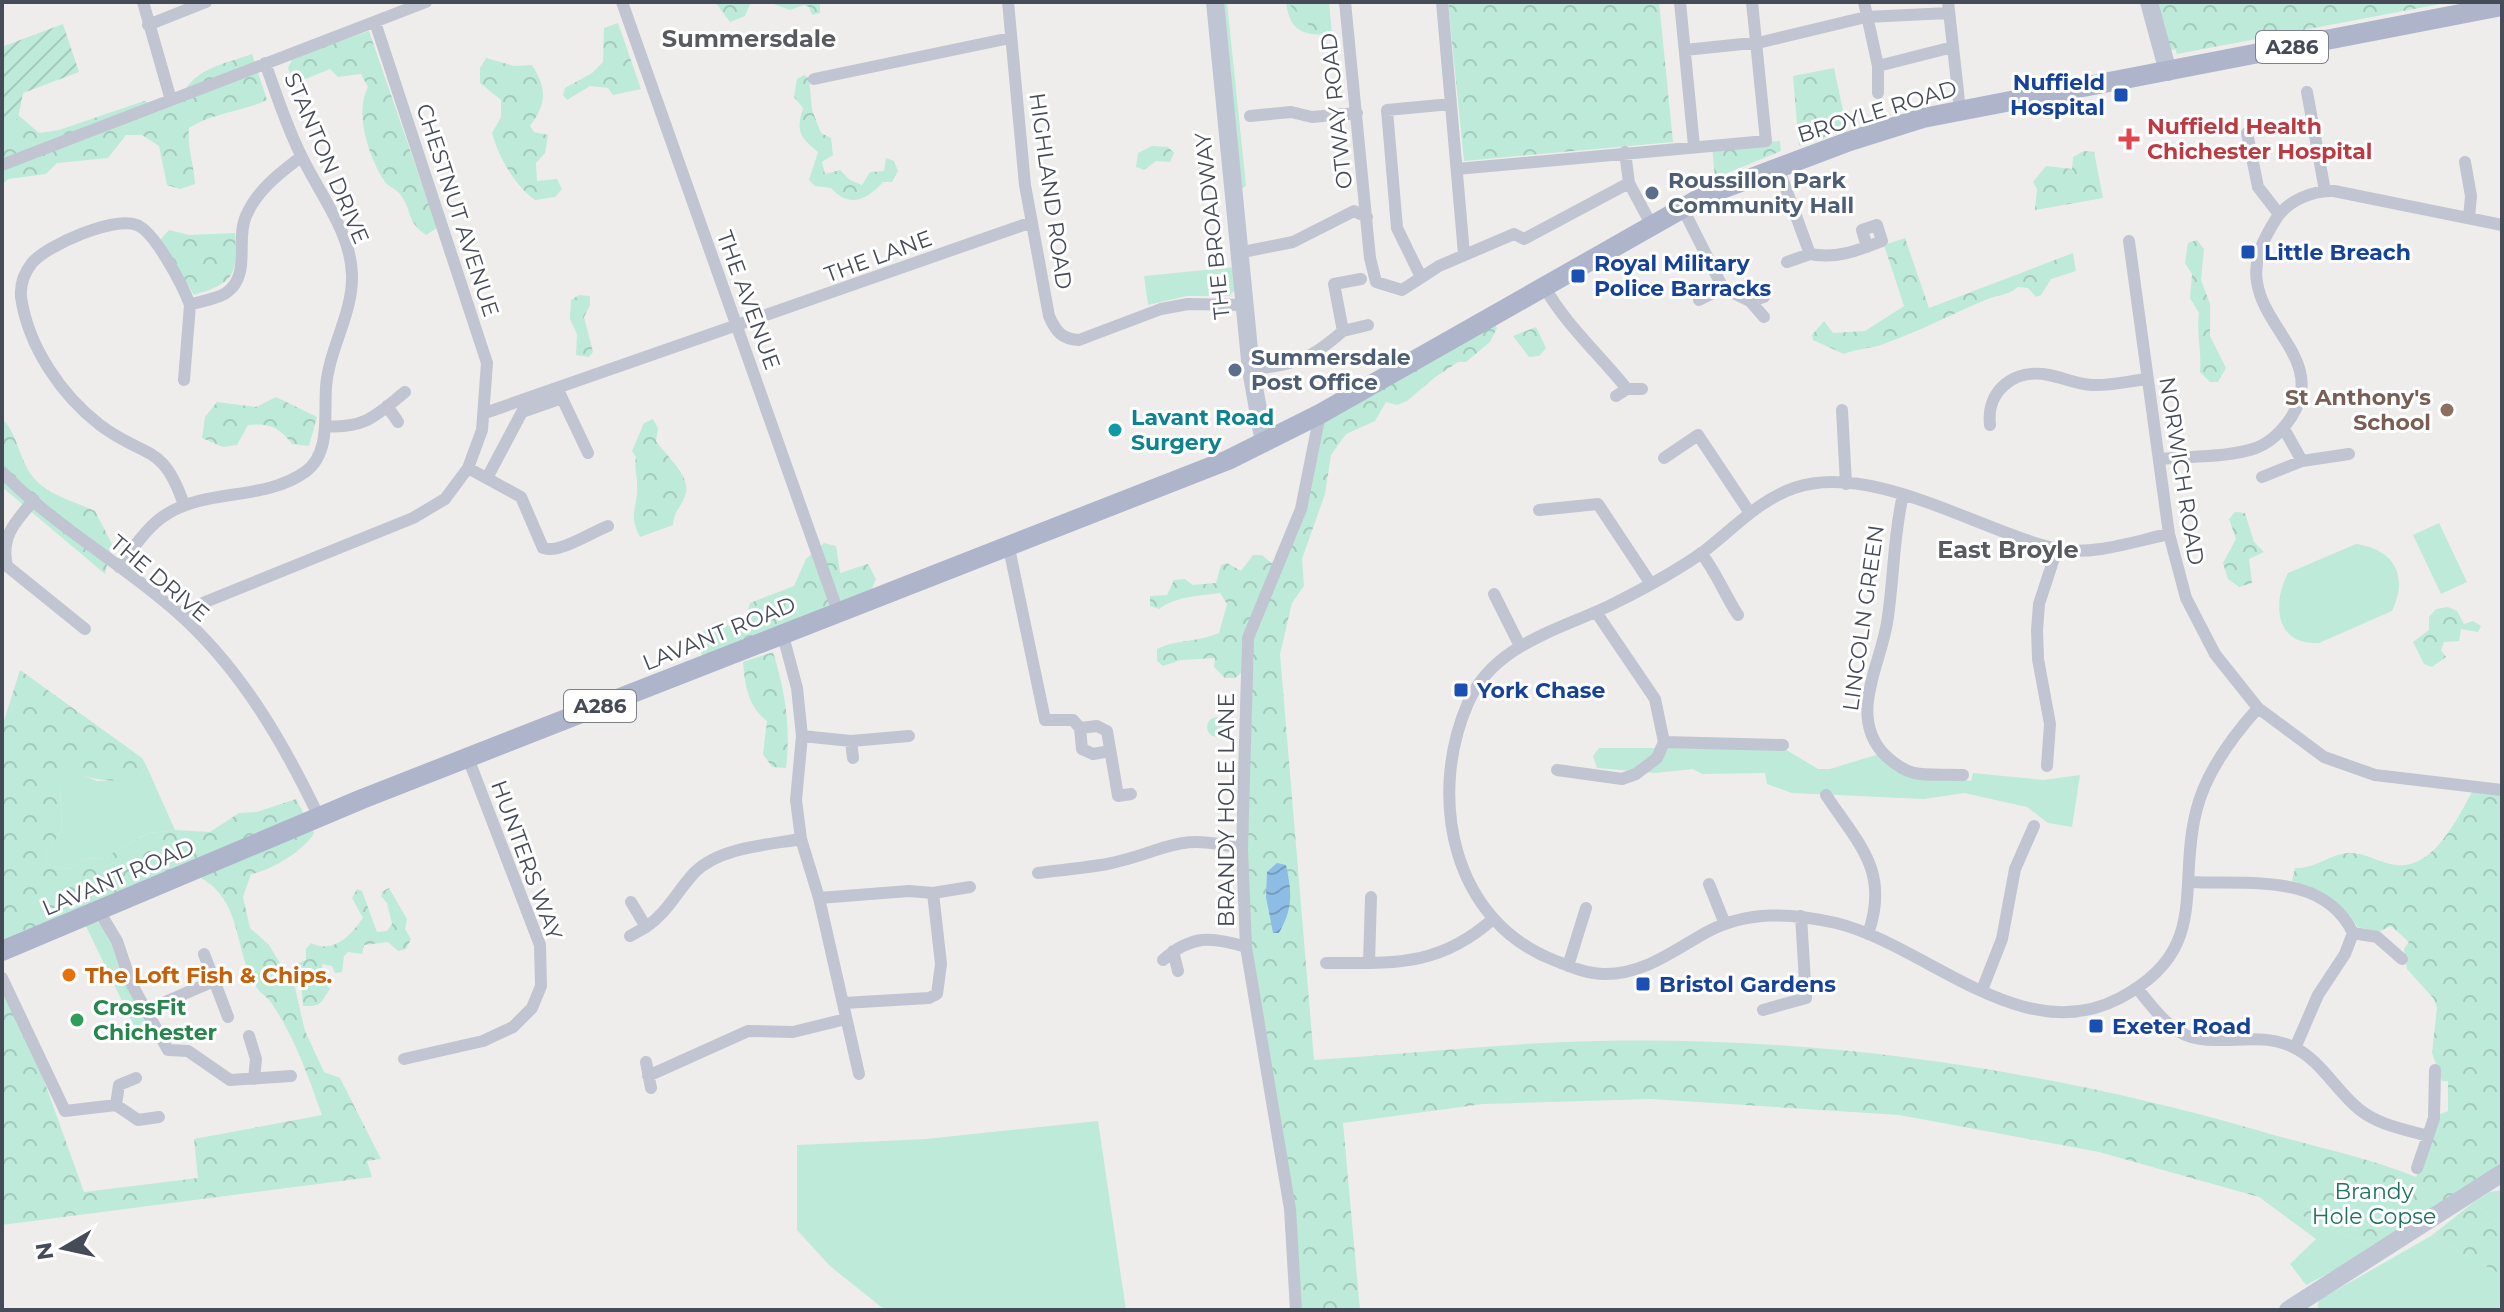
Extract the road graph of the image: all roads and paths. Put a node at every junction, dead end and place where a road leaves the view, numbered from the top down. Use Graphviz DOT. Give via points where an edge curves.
graph roads {
  1 [pos="143,2"];
  2 [pos="206,2"];
  3 [pos="426,2"];
  4 [pos="622,2"];
  5 [pos="1008,2"];
  6 [pos="1215,2"];
  7 [pos="1345,2"];
  8 [pos="1442,2"];
  9 [pos="1680,2"];
  10 [pos="1752,2"];
  11 [pos="1864,2"];
  12 [pos="2149,2"];
  13 [pos="2502,6"];
  14 [pos="1949,7"];
  15 [pos="1866,17"];
  16 [pos="375,22"];
  17 [pos="148,25"];
  18 [pos="1010,38"];
  19 [pos="1757,43"];
  20 [pos="1953,47"];
  21 [pos="1685,50"];
  22 [pos="265,63"];
  23 [pos="1878,66"];
  24 [pos="2168,72"];
  25 [pos="819,82"];
  26 [pos="2307,92"];
  27 [pos="1878,93"];
  28 [pos="171,100"];
  29 [pos="1451,104"];
  30 [pos="1960,110"];
  31 [pos="1357,113"];
  32 [pos="1250,116"];
  33 [pos="2247,133"];
  34 [pos="1694,146"];
  35 [pos="1625,152"];
  36 [pos="301,157"];
  37 [pos="2465,162"];
  38 [pos="2,165"];
  39 [pos="1778,167"];
  40 [pos="1457,169"];
  41 [pos="1629,183"];
  42 [pos="2325,191"];
  43 [pos="1682,207"];
  44 [pos="2279,214"];
  45 [pos="1367,217"];
  46 [pos="2469,218"];
  47 [pos="1032,222"];
  48 [pos="1651,224"];
  49 [pos="2502,225"];
  50 [pos="2129,241"];
  51 [pos="1867,247"];
  52 [pos="1238,253"];
  53 [pos="1464,254"];
  54 [pos="1810,254"];
  55 [pos="1787,262"];
  56 [pos="1421,277"];
  57 [pos="1361,279"];
  58 [pos="1544,286"];
  59 [pos="1723,288"];
  60 [pos="1764,297"];
  61 [pos="1699,300"];
  62 [pos="1750,301"];
  63 [pos="190,305"];
  64 [pos="1244,305"];
  65 [pos="1764,317"];
  66 [pos="1368,325"];
  67 [pos="738,327"];
  68 [pos="1343,331"];
  69 [pos="1251,370"];
  70 [pos="2147,379"];
  71 [pos="184,380"];
  72 [pos="1642,389"];
  73 [pos="405,392"];
  74 [pos="560,394"];
  75 [pos="387,406"];
  76 [pos="1842,410"];
  77 [pos="485,413"];
  78 [pos="1320,414"];
  79 [pos="398,422"];
  80 [pos="1990,425"];
  81 [pos="325,426"];
  82 [pos="2284,429"];
  83 [pos="1264,443"];
  84 [pos="588,453"];
  85 [pos="2349,454"];
  86 [pos="1664,458"];
  87 [pos="2159,459"];
  88 [pos="2302,461"];
  89 [pos="468,468"];
  90 [pos="2,472"];
  91 [pos="2262,477"];
  92 [pos="487,478"];
  93 [pos="1846,484"];
  94 [pos="1903,495"];
  95 [pos="34,500"];
  96 [pos="184,505"];
  97 [pos="1539,510"];
  98 [pos="1750,513"];
  99 [pos="608,526"];
  100 [pos="2169,534"];
  101 [pos="1009,548"];
  102 [pos="2057,549"];
  103 [pos="1701,553"];
  104 [pos="119,567"];
  105 [pos="1651,584"];
  106 [pos="41,594"];
  107 [pos="1494,594"];
  108 [pos="34,606"];
  109 [pos="838,612"];
  110 [pos="1596,612"];
  111 [pos="178,613"];
  112 [pos="1738,615"];
  113 [pos="85,629"];
  114 [pos="782,632"];
  115 [pos="1520,646"];
  116 [pos="1045,647"];
  117 [pos="1031,649"];
  118 [pos="2258,708"];
  119 [pos="1080,728"];
  120 [pos="802,736"];
  121 [pos="909,736"];
  122 [pos="851,741"];
  123 [pos="1664,742"];
  124 [pos="1783,745"];
  125 [pos="1110,751"];
  126 [pos="468,758"];
  127 [pos="853,758"];
  128 [pos="2047,766"];
  129 [pos="1557,770"];
  130 [pos="1963,775"];
  131 [pos="2502,790"];
  132 [pos="1131,794"];
  133 [pos="1826,795"];
  134 [pos="319,817"];
  135 [pos="2034,826"];
  136 [pos="801,839"];
  137 [pos="1242,849"];
  138 [pos="1038,873"];
  139 [pos="2191,882"];
  140 [pos="1709,884"];
  141 [pos="970,887"];
  142 [pos="933,893"];
  143 [pos="1371,897"];
  144 [pos="819,898"];
  145 [pos="631,902"];
  146 [pos="1586,908"];
  147 [pos="99,911"];
  148 [pos="1801,916"];
  149 [pos="1493,919"];
  150 [pos="1725,924"];
  151 [pos="646,927"];
  152 [pos="2353,933"];
  153 [pos="1868,934"];
  154 [pos="630,936"];
  155 [pos="1246,947"];
  156 [pos="2,951"];
  157 [pos="204,954"];
  158 [pos="2402,959"];
  159 [pos="1326,963"];
  160 [pos="1369,963"];
  161 [pos="1568,966"];
  162 [pos="1178,971"];
  163 [pos="2,978"];
  164 [pos="214,981"];
  165 [pos="2137,988"];
  166 [pos="1982,990"];
  167 [pos="844,1003"];
  168 [pos="149,1009"];
  169 [pos="1763,1010"];
  170 [pos="228,1017"];
  171 [pos="846,1019"];
  172 [pos="249,1036"];
  173 [pos="429,1039"];
  174 [pos="2295,1048"];
  175 [pos="433,1054"];
  176 [pos="404,1059"];
  177 [pos="2435,1070"];
  178 [pos="859,1074"];
  179 [pos="648,1075"];
  180 [pos="291,1076"];
  181 [pos="136,1078"];
  182 [pos="254,1079"];
  183 [pos="116,1105"];
  184 [pos="159,1117"];
  185 [pos="2428,1136"];
  186 [pos="2417,1168"];
  187 [pos="2502,1173"];
  188 [pos="1296,1310"];
  189 [pos="2288,1310"];
  1 -- 17 [label="street"];
  2 -- 17 [label="street"];
  3 -- 16 [label="street"];
  4 -- 67 [label="street, THE AVENUE"];
  5 -- 18 [label="street, HIGHLAND ROAD"];
  6 -- 52 [label="street, THE BROADWAY"];
  7 -- 31 [label="street, OTWAY ROAD"];
  8 -- 29 [label="street"];
  9 -- 21 [label="street"];
  10 -- 19 [label="street"];
  11 -- 15 [label="street"];
  12 -- 24 [label="street"];
  13 -- 24 [label="main road, BROYLE ROAD / A286"];
  14 -- 15 [label="street"];
  14 -- 20 [label="street"];
  15 -- 19 [label="street"];
  15 -- 23 [label="street"];
  16 -- 22 [label="street"];
  16 -- 77 [label="street, CHESTNUT AVENUE" via="487,363"];
  17 -- 28 [label="street"];
  18 -- 25 [label="street"];
  18 -- 47 [label="street, HIGHLAND ROAD"];
  19 -- 21 [label="street"];
  19 -- 34 [label="street" via="1766,141"];
  20 -- 23 [label="street"];
  20 -- 30 [label="street"];
  21 -- 34 [label="street"];
  22 -- 28 [label="street"];
  22 -- 36 [label="street, STANTON DRIVE"];
  23 -- 27 [label="street"];
  24 -- 30 [label="main road, BROYLE ROAD / A286"];
  26 -- 42 [label="street"];
  28 -- 38 [label="street"];
  29 -- 40 [label="street"];
  29 -- 56 [label="street" via="1387,110 1397,228"];
  30 -- 39 [label="main road, BROYLE ROAD / A286" via="1891,127"];
  31 -- 32 [label="street"];
  31 -- 45 [label="street, OTWAY ROAD"];
  33 -- 44 [label="street" via="2258,187"];
  34 -- 35 [label="street"];
  35 -- 40 [label="street"];
  35 -- 41 [label="street"];
  36 -- 63 [label="street" via="271,180 246,213 236,282 225,294"];
  36 -- 81 [label="street, STANTON DRIVE" via="333,211 352,273 350,302 330,357"];
  37 -- 46 [label="street"];
  39 -- 43 [label="main road, BROYLE ROAD / A286"];
  39 -- 54 [label="street"];
  40 -- 53 [label="street"];
  41 -- 48 [label="street"];
  41 -- 53 [label="street, OTWAY ROAD" via="1524,239 1514,234"];
  42 -- 44 [label="street" via="2299,199"];
  42 -- 46 [label="street"];
  43 -- 48 [label="main road, BROYLE ROAD / A286"];
  43 -- 59 [label="street"];
  44 -- 82 [label="street" via="2264,238 2256,279 2261,300 2301,370 2297,408"];
  45 -- 52 [label="street, OTWAY ROAD" via="1354,211 1293,242"];
  45 -- 56 [label="street, OTWAY ROAD" via="1376,282 1402,290"];
  46 -- 49 [label="street"];
  47 -- 64 [label="street, HIGHLAND ROAD" via="1049,316 1067,339 1079,340 1161,309"];
  47 -- 67 [label="street, THE LANE"];
  48 -- 58 [label="main road, BROYLE ROAD / A286"];
  50 -- 70 [label="street, NORWICH ROAD"];
  51 -- 54 [label="street" via="1832,258"];
  52 -- 64 [label="street, THE BROADWAY"];
  53 -- 56 [label="street, OTWAY ROAD"];
  54 -- 55 [label="street"];
  57 -- 68 [label="street" via="1334,284"];
  58 -- 72 [label="street" via="1561,313 1591,343 1622,392"];
  58 -- 78 [label="main road, BROYLE ROAD / A286"];
  59 -- 61 [label="street"];
  59 -- 62 [label="street"];
  60 -- 62 [label="street"];
  62 -- 65 [label="street"];
  63 -- 71 [label="street"];
  63 -- 96 [label="street" via="154,242 140,226 122,221 104,223 34,260 23,276 25,314 54,377 100,425 157,455 174,474"];
  64 -- 69 [label="street, THE BROADWAY"];
  66 -- 68 [label="street"];
  67 -- 74 [label="street"];
  67 -- 109 [label="street, THE AVENUE"];
  68 -- 69 [label="street" via="1303,361"];
  69 -- 83 [label="street, THE BROADWAY"];
  70 -- 80 [label="street" via="2095,385 2047,374 2023,376 1993,393"];
  70 -- 87 [label="street, NORWICH ROAD"];
  73 -- 75 [label="street"];
  74 -- 77 [label="street"];
  74 -- 84 [label="street"];
  74 -- 92 [label="street" via="522,412"];
  75 -- 79 [label="street"];
  75 -- 81 [label="street" via="368,422 349,428"];
  76 -- 93 [label="street"];
  77 -- 89 [label="street, CHESTNUT AVENUE"];
  78 -- 83 [label="main road, LAVANT ROAD / A286"];
  78 -- 137 [label="street, BRANDY HOLE LANE" via="1301,509 1248,638"];
  81 -- 96 [label="street, STANTON DRIVE" via="319,455 307,471 246,494"];
  82 -- 87 [label="street" via="2254,449"];
  82 -- 88 [label="street"];
  83 -- 101 [label="main road, LAVANT ROAD / A286"];
  85 -- 88 [label="street"];
  86 -- 98 [label="street" via="1698,435"];
  87 -- 100 [label="street, NORWICH ROAD"];
  88 -- 91 [label="street"];
  89 -- 92 [label="street"];
  89 -- 111 [label="street, CHESTNUT AVENUE" via="445,499 413,518"];
  90 -- 95 [label="street, THE DRIVE"];
  92 -- 99 [label="street" via="521,497 543,548 552,552"];
  93 -- 94 [label="street"];
  93 -- 98 [label="street" via="1793,488"];
  94 -- 102 [label="street"];
  94 -- 130 [label="street, LINCOLN GREEN" via="1887,624 1866,702 1869,729 1881,750 1902,768"];
  95 -- 104 [label="street, THE DRIVE"];
  95 -- 106 [label="street" via="7,532 3,553 7,566"];
  96 -- 104 [label="street, STANTON DRIVE" via="151,526"];
  97 -- 105 [label="street" via="1598,504"];
  98 -- 103 [label="street"];
  100 -- 102 [label="street" via="2089,550"];
  100 -- 118 [label="street, NORWICH ROAD" via="2197,625"];
  101 -- 109 [label="main road, LAVANT ROAD / A286"];
  101 -- 117 [label="street"];
  102 -- 128 [label="street" via="2043,587 2037,630 2050,724"];
  103 -- 105 [label="street"];
  103 -- 112 [label="street"];
  104 -- 111 [label="street, THE DRIVE"];
  105 -- 110 [label="street"];
  106 -- 108 [label="street"];
  106 -- 113 [label="street"];
  107 -- 115 [label="street"];
  109 -- 114 [label="main road, LAVANT ROAD / A286"];
  110 -- 115 [label="street"];
  110 -- 123 [label="street" via="1655,699"];
  111 -- 134 [label="street, THE DRIVE" via="243,683"];
  114 -- 120 [label="street" via="797,688"];
  114 -- 126 [label="main road, LAVANT ROAD / A286"];
  115 -- 149 [label="street" via="1474,689 1457,734 1451,772 1456,856"];
  116 -- 117 [label="street"];
  117 -- 119 [label="street" via="1045,720 1073,720"];
  118 -- 131 [label="street, NORWICH ROAD" via="2324,757 2359,771"];
  118 -- 139 [label="street" via="2235,734 2199,800"];
  119 -- 125 [label="street" via="1107,731"];
  119 -- 125 [label="street" via="1082,749 1093,754"];
  120 -- 122 [label="street"];
  120 -- 136 [label="street" via="796,800"];
  121 -- 122 [label="street"];
  122 -- 127 [label="street"];
  123 -- 124 [label="street"];
  123 -- 129 [label="street" via="1657,758 1622,779"];
  125 -- 132 [label="street" via="1118,796"];
  126 -- 134 [label="main road, LAVANT ROAD / A286"];
  126 -- 175 [label="street, HUNTERS WAY" via="540,945 541,986 532,1008 513,1027"];
  133 -- 153 [label="street" via="1875,872 1878,899"];
  134 -- 147 [label="main road, LAVANT ROAD / A286"];
  135 -- 166 [label="street" via="2015,869 2002,939"];
  136 -- 144 [label="street"];
  136 -- 151 [label="street" via="734,852 705,864 665,914"];
  137 -- 138 [label="street" via="1197,839 1108,864"];
  137 -- 155 [label="street, BRANDY HOLE LANE"];
  139 -- 152 [label="street" via="2317,894 2344,913"];
  139 -- 165 [label="street" via="2179,938"];
  140 -- 150 [label="street"];
  141 -- 142 [label="street"];
  142 -- 144 [label="street"];
  142 -- 167 [label="street" via="941,964 937,994"];
  143 -- 160 [label="street"];
  144 -- 167 [label="street"];
  145 -- 151 [label="street"];
  146 -- 161 [label="street"];
  147 -- 156 [label="main road, LAVANT ROAD / A286"];
  147 -- 168 [label="street" via="117,941 131,983"];
  148 -- 150 [label="street" via="1758,916"];
  148 -- 153 [label="street"];
  148 -- 169 [label="street" via="1806,998"];
  149 -- 160 [label="street" via="1442,954"];
  149 -- 161 [label="street" via="1523,946"];
  150 -- 161 [label="street" via="1626,971 1605,974"];
  151 -- 154 [label="street"];
  152 -- 158 [label="street" via="2377,937"];
  152 -- 174 [label="street"];
  153 -- 166 [label="street"];
  155 -- 162 [label="street" via="1216,938 1181,944 1168,956"];
  155 -- 188 [label="street, BRANDY HOLE LANE" via="1290,1209"];
  157 -- 164 [label="street"];
  159 -- 160 [label="street"];
  163 -- 183 [label="street" via="65,1111"];
  164 -- 168 [label="street"];
  164 -- 170 [label="street"];
  165 -- 166 [label="street" via="2103,1006 2065,1013 2029,1008"];
  165 -- 174 [label="street" via="2188,1036 2273,1040"];
  167 -- 171 [label="street"];
  168 -- 182 [label="street" via="168,1050 188,1051 230,1080"];
  171 -- 178 [label="street"];
  171 -- 179 [label="street" via="793,1032 748,1031"];
  172 -- 182 [label="street" via="256,1059"];
  173 -- 175 [label="street"];
  174 -- 185 [label="street" via="2359,1109 2393,1127"];
  175 -- 176 [label="street, HUNTERS WAY"];
  177 -- 185 [label="street" via="2434,1118"];
  180 -- 182 [label="street"];
  181 -- 183 [label="street" via="119,1085"];
  183 -- 184 [label="street" via="138,1120"];
  185 -- 186 [label="street"];
  187 -- 189 [label="street"];
}
